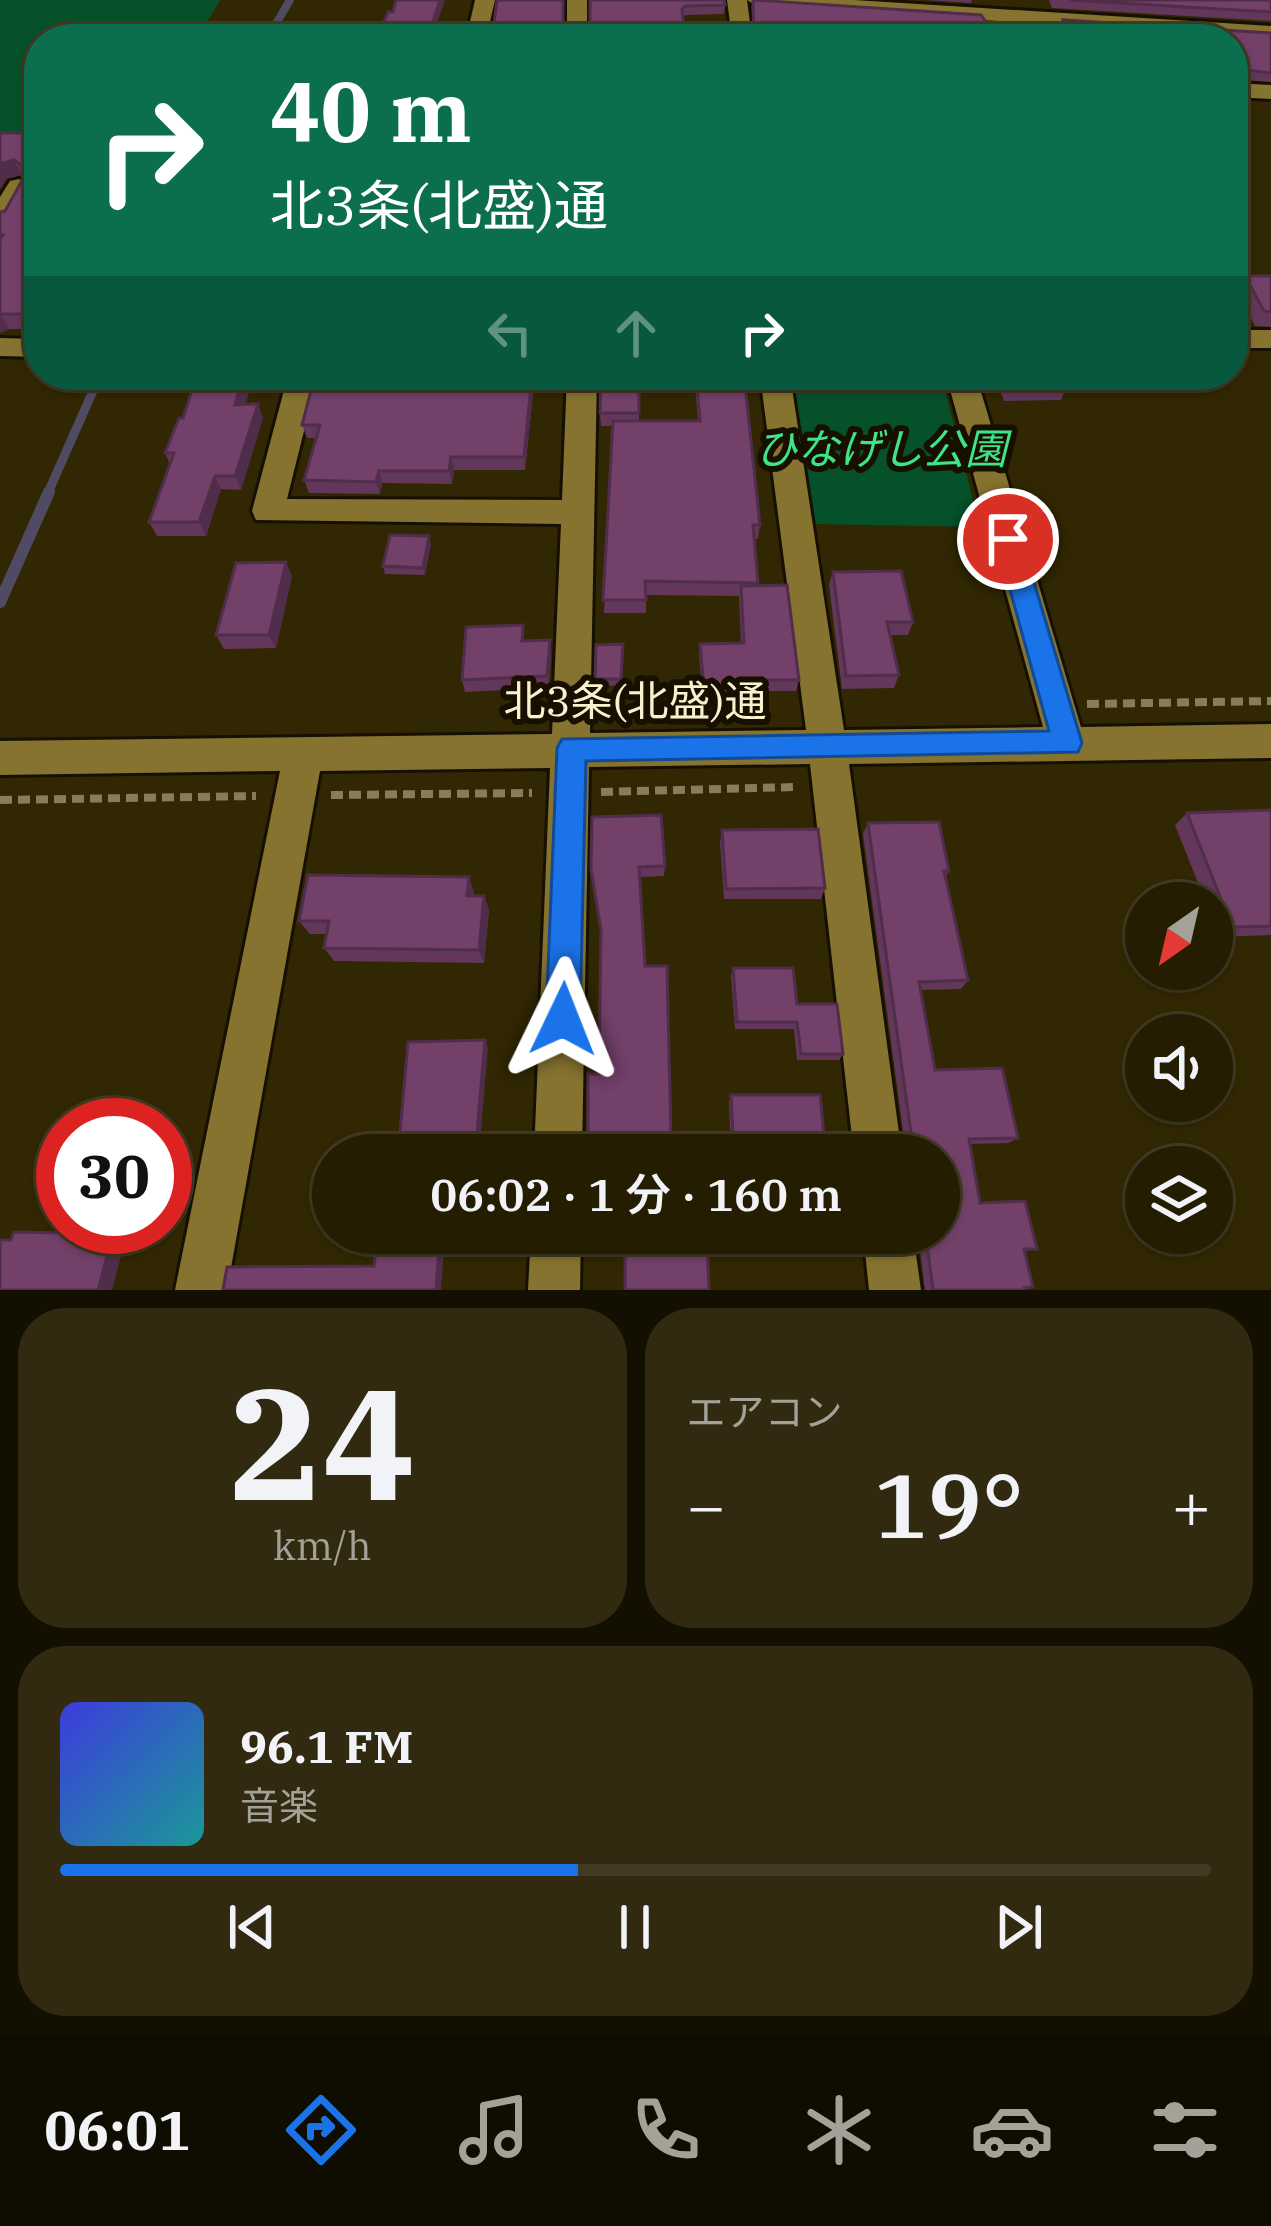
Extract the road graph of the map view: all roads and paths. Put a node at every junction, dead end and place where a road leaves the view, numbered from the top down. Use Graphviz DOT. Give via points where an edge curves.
graph roads {
  1 [pos="757,0"];
  2 [pos="1080,0"];
  3 [pos="989,15"];
  4 [pos="992,24"];
  5 [pos="1074,24"];
  6 [pos="1100,24"];
  7 [pos="19,186"];
  8 [pos="0,218"];
  9 [pos="299,390"];
  10 [pos="581,390"];
  11 [pos="777,390"];
  12 [pos="965,390"];
  13 [pos="576,512"];
  14 [pos="1271,741"];
  15 [pos="1067,743"];
  16 [pos="572,748"];
  17 [pos="0,758"];
  18 [pos="830,768"];
  19 [pos="299,775"];
  20 [pos="571,793"];
  21 [pos="0,800"];
  22 [pos="559,1134"];
  23 [pos="875,1134"];
  24 [pos="555,1254"];
  25 [pos="891,1254"];
  26 [pos="201,1290"];
  27 [pos="554,1290"];
  28 [pos="895,1290"];
  1 -- 3 [label="street" via="864,15"];
  2 -- 6 [label="street"];
  3 -- 4 [label="street"];
  3 -- 5 [label="street"];
  7 -- 8 [label="street"];
  9 -- 13 [label="street" via="268,511"];
  10 -- 13 [label="street"];
  11 -- 18 [label="street"];
  12 -- 15 [label="street"];
  13 -- 16 [label="street"];
  14 -- 15 [label="street, 北3条(北盛)通"];
  15 -- 18 [label="street, 北3条(北盛)通"];
  16 -- 18 [label="street, 北3条(北盛)通"];
  16 -- 19 [label="street, 北3条(北盛)通"];
  16 -- 20 [label="street"];
  17 -- 19 [label="street, 北3条(北盛)通"];
  18 -- 20 [label="path"];
  18 -- 23 [label="street"];
  19 -- 20 [label="path"];
  19 -- 21 [label="path"];
  19 -- 26 [label="street"];
  20 -- 22 [label="street"];
  24 -- 27 [label="street"];
  25 -- 28 [label="street"];
}
